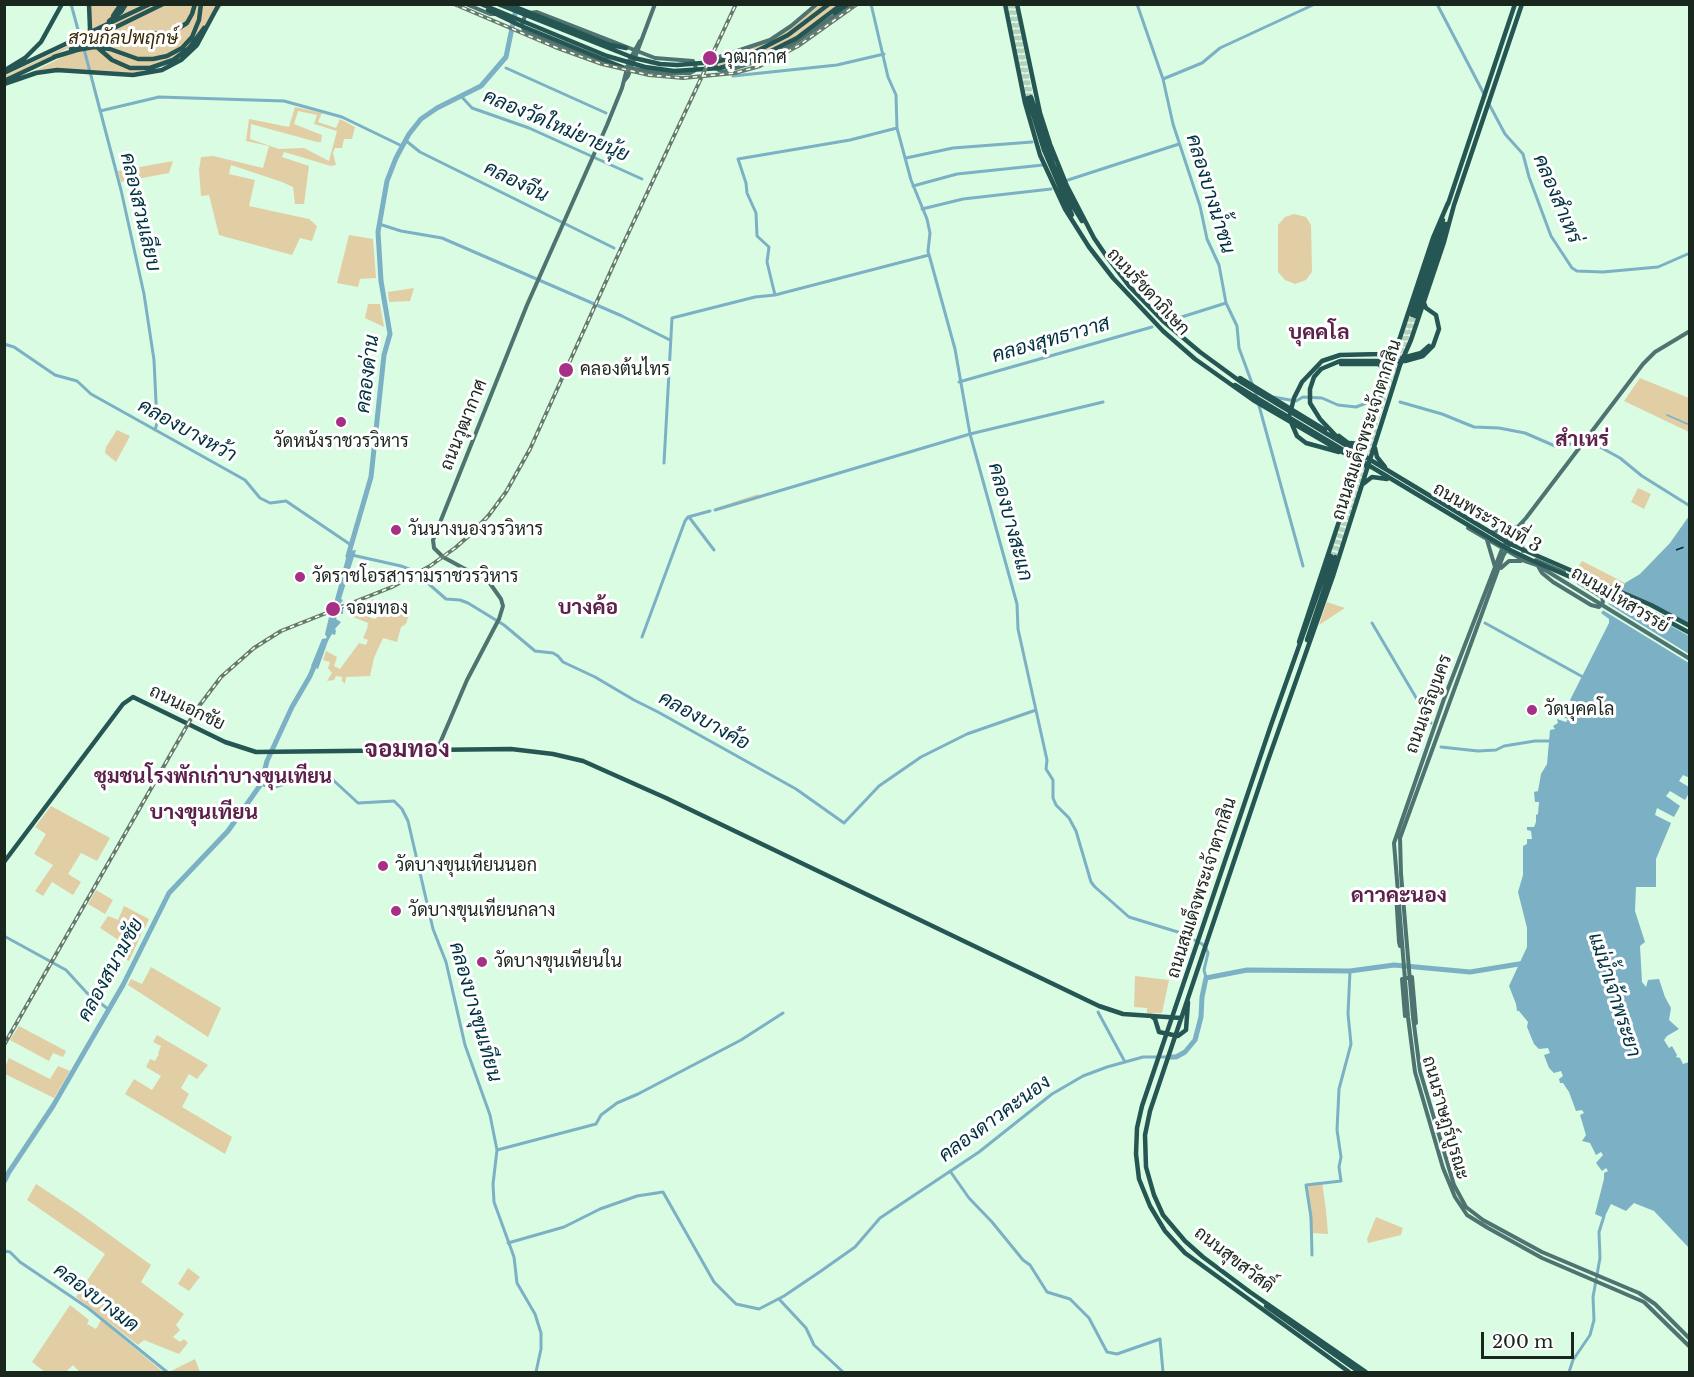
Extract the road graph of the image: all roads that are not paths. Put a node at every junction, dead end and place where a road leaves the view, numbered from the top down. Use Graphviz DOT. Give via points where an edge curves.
graph roads {
  1 [pos="62,4"];
  2 [pos="89,4"];
  3 [pos="121,4"];
  4 [pos="126,4"];
  5 [pos="150,4"];
  6 [pos="163,4"];
  7 [pos="195,4"];
  8 [pos="201,4"];
  9 [pos="219,4"];
  10 [pos="466,4"];
  11 [pos="479,4"];
  12 [pos="498,4"];
  13 [pos="503,4"];
  14 [pos="508,4"];
  15 [pos="655,4"];
  16 [pos="817,4"];
  17 [pos="827,4"];
  18 [pos="842,4"];
  19 [pos="850,4"];
  20 [pos="1005,4"];
  21 [pos="1017,4"];
  22 [pos="1515,4"];
  23 [pos="1522,4"];
  24 [pos="212,16"];
  25 [pos="807,30"];
  26 [pos="95,31"];
  27 [pos="83,43"];
  28 [pos="639,43"];
  29 [pos="626,48"];
  30 [pos="635,51"];
  31 [pos="642,54"];
  32 [pos="626,68"];
  33 [pos="637,69"];
  34 [pos="4,72"];
  35 [pos="626,76"];
  36 [pos="4,82"];
  37 [pos="1448,203"];
  38 [pos="1454,205"];
  39 [pos="1094,238"];
  40 [pos="1089,247"];
  41 [pos="1424,302"];
  42 [pos="1415,315"];
  43 [pos="1689,331"];
  44 [pos="1401,336"];
  45 [pos="1411,340"];
  46 [pos="1396,350"];
  47 [pos="1387,378"];
  48 [pos="1310,385"];
  49 [pos="1300,386"];
  50 [pos="1245,387"];
  51 [pos="1266,403"];
  52 [pos="1281,409"];
  53 [pos="1318,425"];
  54 [pos="1331,434"];
  55 [pos="1368,435"];
  56 [pos="1376,442"];
  57 [pos="1326,443"];
  58 [pos="1347,444"];
  59 [pos="1348,455"];
  60 [pos="1358,455"];
  61 [pos="1370,458"];
  62 [pos="1368,467"];
  63 [pos="1385,467"];
  64 [pos="1354,475"];
  65 [pos="1387,479"];
  66 [pos="1362,486"];
  67 [pos="1519,528"];
  68 [pos="1491,530"];
  69 [pos="1335,531"];
  70 [pos="1347,534"];
  71 [pos="1487,539"];
  72 [pos="1509,542"];
  73 [pos="1504,550"];
  74 [pos="1523,551"];
  75 [pos="1530,557"];
  76 [pos="1525,561"];
  77 [pos="1537,565"];
  78 [pos="1497,568"];
  79 [pos="1689,626"];
  80 [pos="1689,633"];
  81 [pos="1689,658"];
  82 [pos="1295,659"];
  83 [pos="1302,662"];
  84 [pos="1440,712"];
  85 [pos="1446,714"];
  86 [pos="437,750"];
  87 [pos="4,862"];
  88 [pos="1397,890"];
  89 [pos="1403,892"];
  90 [pos="1402,907"];
  91 [pos="1188,996"];
  92 [pos="1151,1016"];
  93 [pos="1173,1017"];
  94 [pos="1410,1017"];
  95 [pos="1181,1018"];
  96 [pos="1171,1023"];
  97 [pos="1178,1026"];
  98 [pos="1415,1030"];
  99 [pos="1410,1031"];
  100 [pos="1425,1096"];
  101 [pos="1168,1220"];
  102 [pos="1160,1225"];
  103 [pos="1508,1237"];
  104 [pos="1250,1292"];
  105 [pos="1646,1300"];
  106 [pos="1669,1322"];
  107 [pos="1689,1339"];
  108 [pos="1689,1347"];
  109 [pos="1349,1372"];
  110 [pos="1359,1372"];
  111 [pos="1365,1372"];
  1 -- 34 [label="main road" via="41,42"];
  2 -- 24 [label="main road" via="90,29 97,47 116,63 136,68 158,67 176,58"];
  3 -- 26 [label="main road"];
  4 -- 26 [label="main road" via="118,15"];
  5 -- 26 [label="main road"];
  6 -- 27 [label="main road"];
  7 -- 27 [label="main road" via="188,21 174,32 114,34"];
  8 -- 27 [label="main road" via="196,29 182,48 167,56 146,59"];
  9 -- 24 [label="main road"];
  10 -- 13 [label="main road" via="494,15"];
  11 -- 25 [label="main road" via="607,56 674,71 732,66 775,50"];
  11 -- 32 [label="main road"];
  12 -- 17 [label="main road" via="626,55 677,65 715,63 753,52 788,35"];
  14 -- 29 [label="main road"];
  15 -- 28 [label="main road, ถนนวุฒากาศ"];
  16 -- 19 [label="main road" via="770,40 719,57 717,69 723,72 767,58"];
  18 -- 25 [label="main road"];
  19 -- 25 [label="main road"];
  20 -- 40 [label="main road, ถนนรัชดาภิเษก" via="1036,142 1059,199"];
  21 -- 39 [label="main road, ถนนรัชดาภิเษก" via="1043,124 1064,180"];
  22 -- 37 [label="main road, ถนนสมเด็จพระเจ้าตากสิน"];
  23 -- 38 [label="main road, ถนนสมเด็จพระเจ้าตากสิน"];
  24 -- 36 [label="main road" via="197,45 170,66 143,74 45,72"];
  26 -- 27 [label="main road"];
  27 -- 34 [label="main road"];
  27 -- 36 [label="main road"];
  28 -- 29 [label="main road"];
  28 -- 30 [label="main road, ถนนวุฒากาศ"];
  28 -- 31 [label="main road"];
  29 -- 30 [label="main road"];
  29 -- 32 [label="main road" via="537,12 528,13 522,24 530,34"];
  30 -- 31 [label="main road"];
  30 -- 32 [label="main road, ถนนวุฒากาศ"];
  31 -- 33 [label="main road" via="690,60 696,68 686,74"];
  32 -- 33 [label="main road"];
  32 -- 35 [label="main road"];
  32 -- 35 [label="main road, ถนนวุฒากาศ"];
  33 -- 35 [label="main road"];
  35 -- 86 [label="main road, ถนนวุฒากาศ" via="538,279 432,544 443,557 491,584 503,603"];
  37 -- 42 [label="main road, ถนนสมเด็จพระเจ้าตากสิน"];
  37 -- 44 [label="main road, ถนนสมเด็จพระเจ้าตากสิน"];
  38 -- 41 [label="main road, ถนนสมเด็จพระเจ้าตากสิน"];
  38 -- 42 [label="main road, ถนนสมเด็จพระเจ้าตากสิน"];
  39 -- 40 [label="main road" via="1061,182 1030,97 1050,166"];
  39 -- 50 [label="main road, ถนนรัชดาภิเษก" via="1122,278 1156,314"];
  40 -- 50 [label="main road, ถนนรัชดาภิเษก" via="1122,289 1163,331 1225,380"];
  41 -- 42 [label="main road, ถนนสมเด็จพระเจ้าตากสิน"];
  41 -- 48 [label="main road" via="1439,320 1436,338 1424,356 1413,360 1350,360 1331,364 1321,369"];
  42 -- 45 [label="main road, ถนนสมเด็จพระเจ้าตากสิน"];
  42 -- 49 [label="main road" via="1430,313 1436,325 1430,345 1421,353 1403,358 1340,357 1322,364"];
  43 -- 67 [label="main road, ถนนเจริญนคร" via="1650,355"];
  44 -- 45 [label="main road" via="1403,342"];
  44 -- 46 [label="main road, ถนนสมเด็จพระเจ้าตากสิน"];
  45 -- 56 [label="main road, ถนนสมเด็จพระเจ้าตากสิน"];
  46 -- 47 [label="main road, ถนนสมเด็จพระเจ้าตากสิน"];
  46 -- 49 [label="main road" via="1322,360"];
  47 -- 48 [label="main road" via="1378,364 1341,363 1323,371"];
  47 -- 55 [label="main road, ถนนสมเด็จพระเจ้าตากสิน"];
  48 -- 58 [label="main road" via="1313,410"];
  49 -- 60 [label="main road" via="1290,415 1297,436 1312,446"];
  50 -- 51 [label="main road, ถนนรัชดาภิเษก"];
  50 -- 53 [label="main road, ถนนรัชดาภิเษก" via="1275,399"];
  51 -- 52 [label="main road, ถนนรัชดาภิเษก"];
  51 -- 57 [label="main road, ถนนรัชดาภิเษก"];
  52 -- 58 [label="main road, ถนนพระรามที่ 3"];
  52 -- 60 [label="main road, ถนนพระรามที่ 3"];
  53 -- 54 [label="main road, ถนนรัชดาภิเษก"];
  53 -- 58 [label="main road, ถนนรัชดาภิเษก"];
  54 -- 57 [label="main road" via="1331,441"];
  54 -- 60 [label="main road, ถนนรัชดาภิเษก"];
  55 -- 58 [label="main road" via="1359,444"];
  55 -- 60 [label="main road, ถนนสมเด็จพระเจ้าตากสิน"];
  56 -- 61 [label="main road, ถนนสมเด็จพระเจ้าตากสิน"];
  56 -- 63 [label="main road" via="1377,457"];
  57 -- 59 [label="main road, ถนนรัชดาภิเษก"];
  58 -- 60 [label="main road, ถนนรัชดาภิเษก"];
  58 -- 79 [label="main road, ถนนพระรามที่ 3" via="1510,544 1651,605"];
  59 -- 60 [label="main road, ถนนรัชดาภิเษก"];
  59 -- 64 [label="main road"];
  60 -- 61 [label="main road, ถนนรัชดาภิเษก"];
  60 -- 62 [label="main road, ถนนรัชดาภิเษก"];
  60 -- 64 [label="main road, ถนนสมเด็จพระเจ้าตากสิน"];
  60 -- 80 [label="main road, ถนนพระรามที่ 3" via="1508,549"];
  61 -- 62 [label="main road, ถนนสมเด็จพระเจ้าตากสิน"];
  61 -- 63 [label="main road, ถนนมไหสวรรย์"];
  62 -- 65 [label="main road, ถนนมไหสวรรย์"];
  62 -- 66 [label="main road, ถนนสมเด็จพระเจ้าตากสิน"];
  63 -- 68 [label="main road, ถนนมไหสวรรย์"];
  64 -- 69 [label="main road, ถนนสมเด็จพระเจ้าตากสิน"];
  65 -- 66 [label="main road" via="1372,477"];
  65 -- 71 [label="main road, ถนนมไหสวรรย์"];
  66 -- 70 [label="main road, ถนนสมเด็จพระเจ้าตากสิน"];
  67 -- 68 [label="main road"];
  67 -- 72 [label="main road, ถนนเจริญนคร"];
  67 -- 74 [label="main road"];
  68 -- 72 [label="main road, ถนนมไหสวรรย์"];
  69 -- 70 [label="main road" via="1341,529"];
  69 -- 82 [label="main road, ถนนสมเด็จพระเจ้าตากสิน"];
  70 -- 83 [label="main road, ถนนสมเด็จพระเจ้าตากสิน"];
  71 -- 73 [label="main road, ถนนมไหสวรรย์"];
  71 -- 78 [label="main road"];
  72 -- 73 [label="main road, ถนนเจริญนคร"];
  72 -- 74 [label="main road, ถนนมไหสวรรย์"];
  73 -- 76 [label="main road, ถนนมไหสวรรย์"];
  73 -- 78 [label="main road, ถนนเจริญนคร"];
  74 -- 75 [label="main road, ถนนมไหสวรรย์"];
  75 -- 77 [label="main road, ถนนมไหสวรรย์"];
  75 -- 77 [label="main road" via="1564,572 1596,592 1603,602 1597,607 1591,605 1546,577"];
  76 -- 77 [label="main road, ถนนมไหสวรรย์"];
  76 -- 78 [label="main road" via="1510,561"];
  77 -- 81 [label="main road, ถนนมไหสวรรย์"];
  78 -- 84 [label="main road, ถนนเจริญนคร"];
  78 -- 85 [label="main road, ถนนเจริญนคร"];
  82 -- 83 [label="main road, ถนนสมเด็จพระเจ้าตากสิน" via="1333,557"];
  82 -- 93 [label="main road, ถนนสมเด็จพระเจ้าตากสิน"];
  83 -- 91 [label="main road, ถนนสมเด็จพระเจ้าตากสิน"];
  84 -- 85 [label="main road"];
  84 -- 88 [label="main road, ถนนเจริญนคร" via="1395,837"];
  85 -- 89 [label="main road, ถนนเจริญนคร" via="1400,838"];
  86 -- 87 [label="main road, ถนนเอกชัย" via="252,751 214,737 139,698 130,698"];
  86 -- 92 [label="main road, ถนนเอกชัย" via="528,749 593,764 1100,1006 1123,1014"];
  88 -- 89 [label="main road" via="1400,946 1410,944"];
  88 -- 90 [label="main road, ถนนเจริญนคร"];
  89 -- 90 [label="main road, ถนนเจริญนคร"];
  90 -- 94 [label="main road, ถนนราษฎร์บูรณะ"];
  91 -- 92 [label="main road" via="1188,1024 1183,1034 1161,1034"];
  91 -- 95 [label="main road, ถนนสมเด็จพระเจ้าตากสิน"];
  92 -- 93 [label="main road, ถนนเอกชัย"];
  93 -- 95 [label="main road, ถนนเอกชัย"];
  93 -- 96 [label="main road, ถนนสมเด็จพระเจ้าตากสิน"];
  94 -- 98 [label="main road, ถนนราษฎร์บูรณะ"];
  94 -- 99 [label="main road, ถนนราษฎร์บูรณะ"];
  95 -- 97 [label="main road, ถนนสมเด็จพระเจ้าตากสิน"];
  96 -- 102 [label="main road, ถนนสุขสวัสดิ์" via="1139,1118 1136,1154 1142,1189"];
  97 -- 101 [label="main road, ถนนสุขสวัสดิ์" via="1147,1120 1144,1148 1151,1187"];
  98 -- 99 [label="main road" via="1413,978 1403,978"];
  98 -- 100 [label="main road, ถนนราษฎร์บูรณะ"];
  99 -- 100 [label="main road, ถนนราษฎร์บูรณะ" via="1415,1072"];
  100 -- 103 [label="main road, ถนนราษฎร์บูรณะ" via="1454,1185 1466,1206"];
  101 -- 102 [label="main road"];
  101 -- 104 [label="main road, ถนนสุขสวัสดิ์" via="1192,1248"];
  102 -- 109 [label="main road, ถนนสุขสวัสดิ์" via="1195,1262"];
  103 -- 105 [label="main road, ถนนราษฎร์บูรณะ" via="1581,1276"];
  103 -- 105 [label="main road, ถนนราษฎร์บูรณะ" via="1629,1287"];
  104 -- 110 [label="main road"];
  104 -- 111 [label="main road, ถนนสุขสวัสดิ์"];
  105 -- 106 [label="main road, ถนนราษฎร์บูรณะ"];
  106 -- 107 [label="main road, ถนนราษฎร์บูรณะ"];
  106 -- 108 [label="main road, ถนนราษฎร์บูรณะ"];
}
